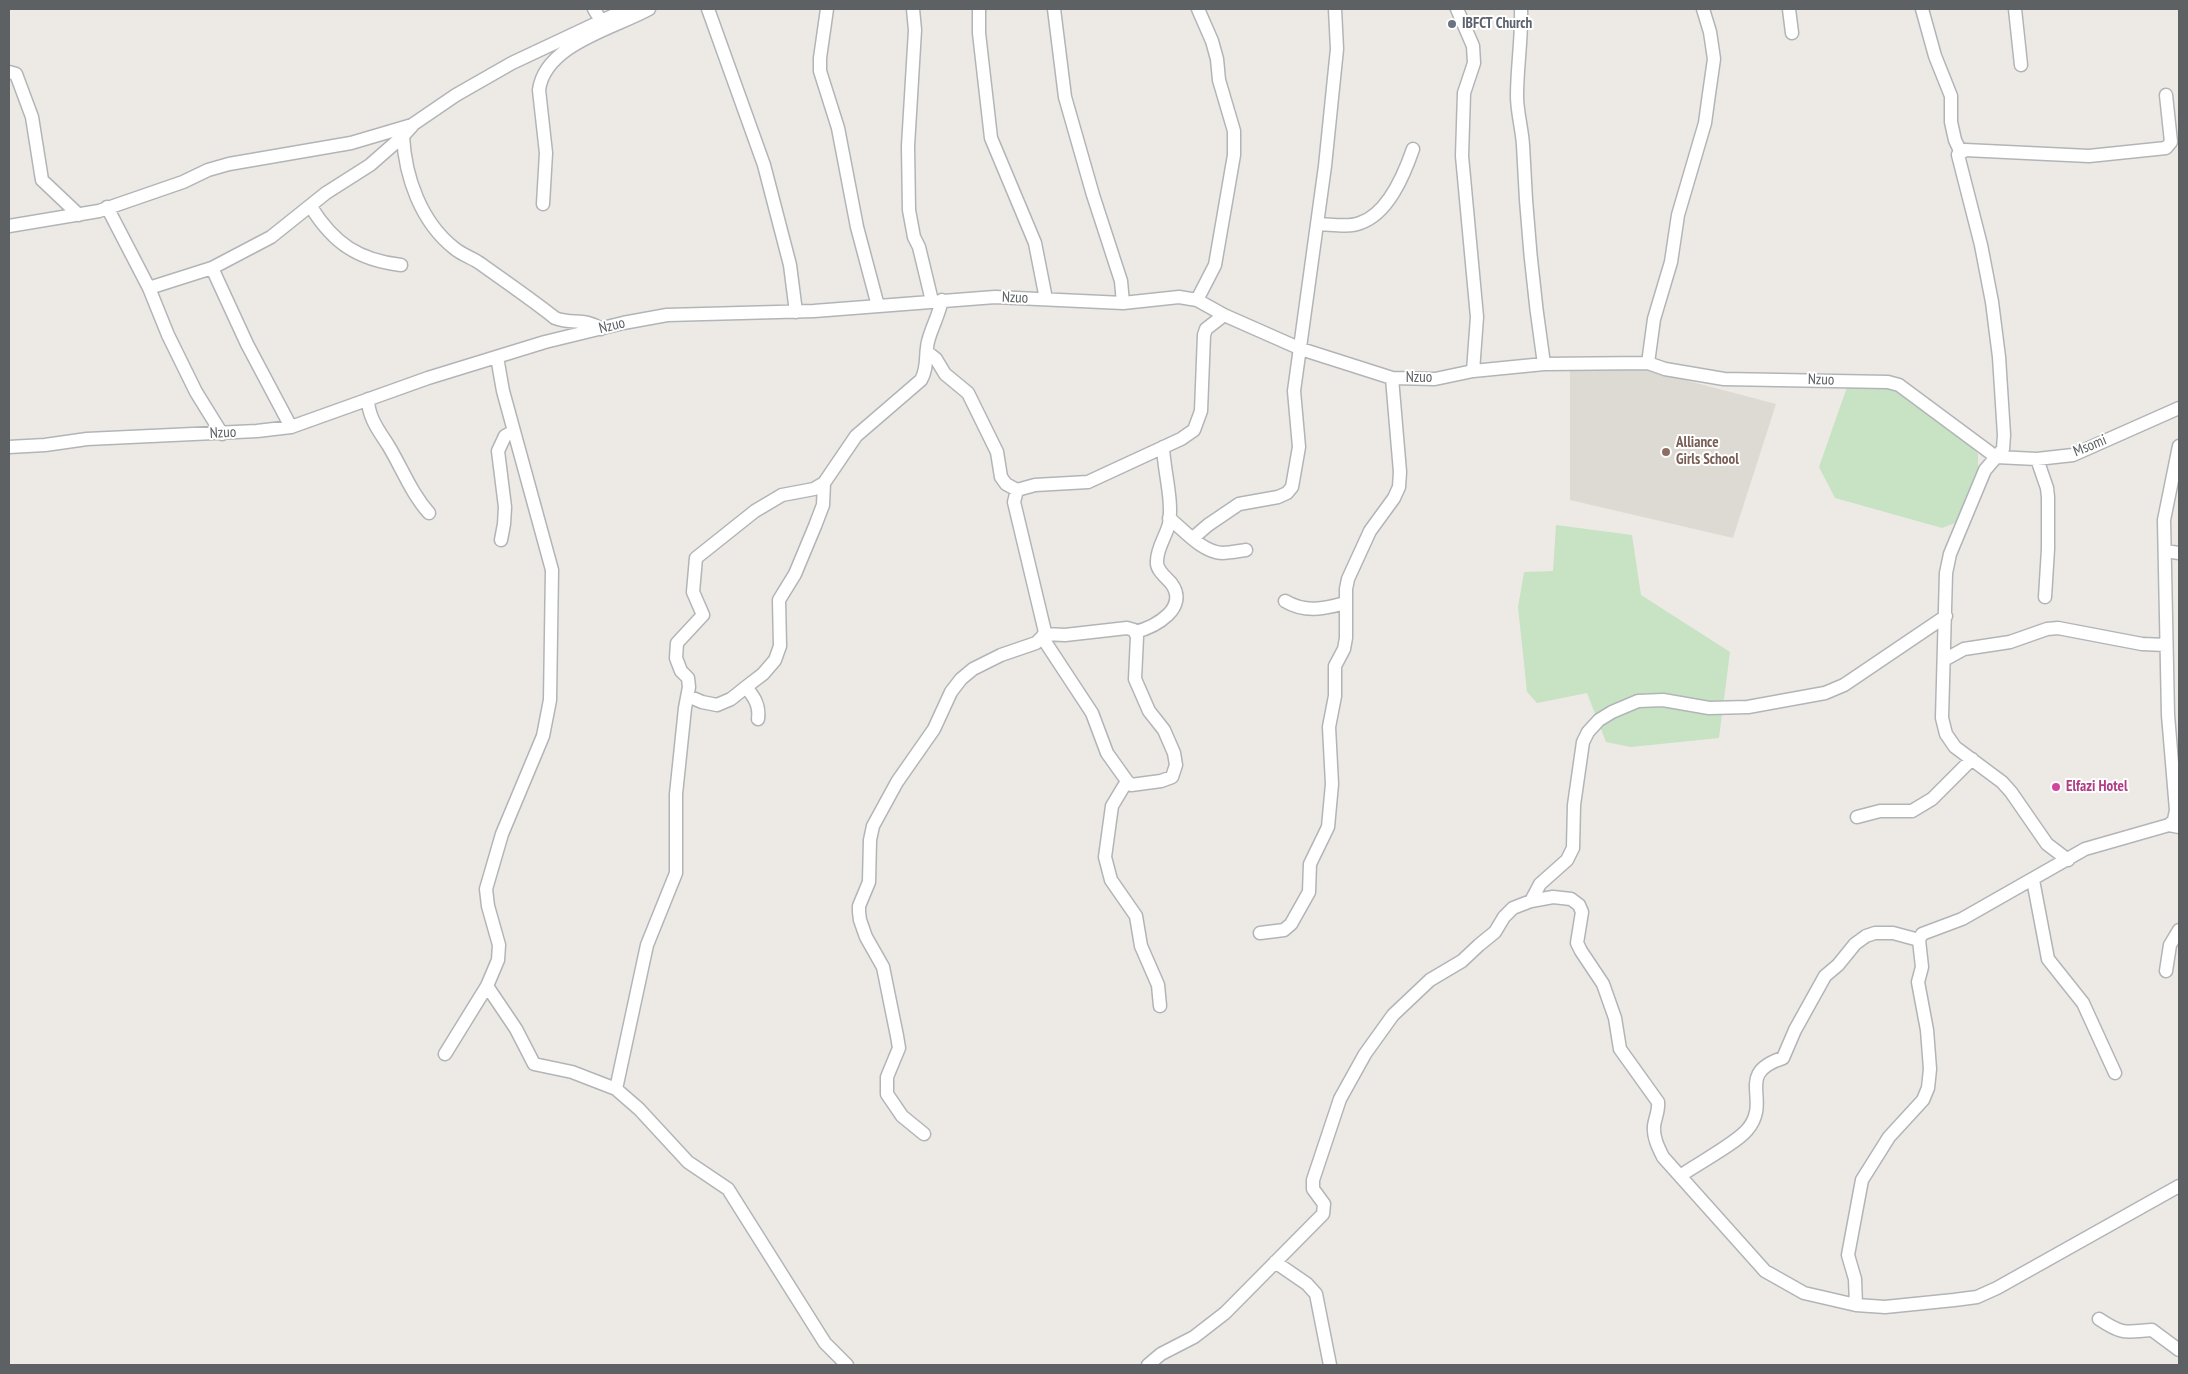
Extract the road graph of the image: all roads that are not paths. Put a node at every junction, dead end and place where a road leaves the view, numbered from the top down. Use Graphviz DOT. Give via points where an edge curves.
graph roads {
  1 [pos="594,9"];
  2 [pos="627,9"];
  3 [pos="649,9"];
  4 [pos="708,9"];
  5 [pos="827,9"];
  6 [pos="913,9"];
  7 [pos="979,9"];
  8 [pos="1054,9"];
  9 [pos="1198,9"];
  10 [pos="1335,9"];
  11 [pos="1457,9"];
  12 [pos="1521,9"];
  13 [pos="1703,9"];
  14 [pos="1789,9"];
  15 [pos="1922,9"];
  16 [pos="2015,9"];
  17 [pos="601,21"];
  18 [pos="1792,33"];
  19 [pos="2021,66"];
  20 [pos="9,72"];
  21 [pos="2166,95"];
  22 [pos="412,125"];
  23 [pos="403,136"];
  24 [pos="2175,145"];
  25 [pos="1413,149"];
  26 [pos="1961,153"];
  27 [pos="543,204"];
  28 [pos="311,207"];
  29 [pos="108,208"];
  30 [pos="79,215"];
  31 [pos="1317,224"];
  32 [pos="9,226"];
  33 [pos="401,265"];
  34 [pos="212,268"];
  35 [pos="149,288"];
  36 [pos="1046,299"];
  37 [pos="1197,300"];
  38 [pos="937,301"];
  39 [pos="1123,303"];
  40 [pos="878,306"];
  41 [pos="796,312"];
  42 [pos="1224,315"];
  43 [pos="600,329"];
  44 [pos="1301,349"];
  45 [pos="927,352"];
  46 [pos="497,357"];
  47 [pos="1648,362"];
  48 [pos="1544,364"];
  49 [pos="1473,371"];
  50 [pos="1392,378"];
  51 [pos="368,399"];
  52 [pos="2179,408"];
  53 [pos="291,426"];
  54 [pos="514,431"];
  55 [pos="222,434"];
  56 [pos="9,446"];
  57 [pos="2179,446"];
  58 [pos="1163,447"];
  59 [pos="1996,457"];
  60 [pos="2036,460"];
  61 [pos="824,483"];
  62 [pos="1017,490"];
  63 [pos="429,513"];
  64 [pos="1169,518"];
  65 [pos="1193,538"];
  66 [pos="501,540"];
  67 [pos="1246,550"];
  68 [pos="2165,551"];
  69 [pos="2179,553"];
  70 [pos="2045,598"];
  71 [pos="1285,601"];
  72 [pos="1345,603"];
  73 [pos="1946,616"];
  74 [pos="1136,632"];
  75 [pos="1043,636"];
  76 [pos="2166,645"];
  77 [pos="1944,660"];
  78 [pos="746,687"];
  79 [pos="688,696"];
  80 [pos="758,719"];
  81 [pos="1972,759"];
  82 [pos="1127,781"];
  83 [pos="1857,817"];
  84 [pos="2174,826"];
  85 [pos="2068,860"];
  86 [pos="2033,880"];
  87 [pos="1531,901"];
  88 [pos="2179,930"];
  89 [pos="1260,933"];
  90 [pos="1919,940"];
  91 [pos="2166,971"];
  92 [pos="487,986"];
  93 [pos="1160,1006"];
  94 [pos="445,1054"];
  95 [pos="2115,1073"];
  96 [pos="616,1089"];
  97 [pos="924,1134"];
  98 [pos="1680,1176"];
  99 [pos="2179,1186"];
  100 [pos="1275,1262"];
  101 [pos="1856,1305"];
  102 [pos="2099,1319"];
  103 [pos="2179,1350"];
  104 [pos="847,1365"];
  105 [pos="1148,1365"];
  106 [pos="1330,1365"];
  1 -- 17 [label="street"];
  2 -- 17 [label="street"];
  3 -- 27 [label="street" via="604,29 558,56 547,68 540,81 539,95 546,153"];
  4 -- 41 [label="street" via="764,165 790,265"];
  5 -- 40 [label="street" via="820,71 841,142 857,227"];
  6 -- 38 [label="street" via="909,210 914,237"];
  7 -- 36 [label="street" via="992,138 1035,243"];
  8 -- 39 [label="street" via="1065,98 1092,195 1121,281"];
  9 -- 37 [label="street" via="1217,59 1234,131 1234,155 1216,265"];
  10 -- 31 [label="street" via="1337,49"];
  11 -- 49 [label="street" via="1473,46 1474,63 1464,92 1462,156 1477,317"];
  12 -- 48 [label="street" via="1517,97"];
  13 -- 47 [label="street" via="1714,59 1705,123 1678,215 1671,262 1654,320"];
  14 -- 18 [label="street"];
  15 -- 26 [label="street" via="1935,56 1951,96 1954,140"];
  16 -- 19 [label="street"];
  17 -- 22 [label="street" via="512,63"];
  20 -- 30 [label="street" via="16,74 32,117 42,180"];
  21 -- 24 [label="street"];
  22 -- 23 [label="street"];
  22 -- 29 [label="street" via="351,143 229,164"];
  23 -- 28 [label="street" via="370,165"];
  23 -- 43 [label="street" via="415,195 440,235 455,249 473,258 555,318 591,322"];
  24 -- 26 [label="street" via="2089,156 1965,150"];
  25 -- 31 [label="street" via="1404,178 1370,218 1359,224"];
  26 -- 59 [label="street" via="1958,155 1992,302 1999,357 2004,435 2003,449"];
  28 -- 33 [label="street" via="327,230 348,248 383,263"];
  28 -- 34 [label="street" via="271,237"];
  29 -- 30 [label="street"];
  29 -- 35 [label="street"];
  30 -- 32 [label="street"];
  31 -- 44 [label="street"];
  34 -- 35 [label="street"];
  34 -- 53 [label="street"];
  35 -- 55 [label="street" via="196,392"];
  36 -- 38 [label="street, Nzuo" via="995,297"];
  36 -- 39 [label="street, Nzuo"];
  37 -- 39 [label="street, Nzuo" via="1178,297"];
  37 -- 42 [label="street, Nzuo"];
  38 -- 40 [label="street, Nzuo"];
  38 -- 45 [label="street" via="940,311 929,337"];
  40 -- 41 [label="street, Nzuo"];
  41 -- 43 [label="street, Nzuo" via="667,315"];
  42 -- 44 [label="street, Nzuo"];
  42 -- 58 [label="street" via="1206,329 1204,335 1199,422 1194,430"];
  43 -- 46 [label="street, Nzuo"];
  44 -- 50 [label="street, Nzuo"];
  44 -- 65 [label="street" via="1294,391 1299,447 1292,487 1278,497 1239,504"];
  45 -- 61 [label="street" via="921,380 856,436"];
  45 -- 62 [label="street" via="968,393 997,452 1001,477"];
  46 -- 51 [label="street, Nzuo"];
  46 -- 54 [label="street"];
  47 -- 48 [label="street, Nzuo"];
  47 -- 59 [label="street, Nzuo" via="1665,369 1724,379 1888,382 1899,385"];
  48 -- 49 [label="street, Nzuo"];
  49 -- 50 [label="street, Nzuo" via="1435,379"];
  50 -- 72 [label="street" via="1399,487 1370,531 1348,579"];
  51 -- 53 [label="street, Nzuo"];
  51 -- 63 [label="street" via="380,434 416,498"];
  52 -- 60 [label="street, Msomi" via="2072,455"];
  53 -- 55 [label="street, Nzuo"];
  54 -- 66 [label="street" via="505,436 498,451 504,508"];
  54 -- 92 [label="street" via="552,570 550,700 543,736 489,873 486,889 488,906 499,945 498,960"];
  55 -- 56 [label="street, Nzuo" via="87,439"];
  57 -- 68 [label="street" via="2164,520"];
  58 -- 62 [label="street" via="1088,482 1035,485"];
  58 -- 64 [label="street"];
  59 -- 60 [label="street, Msomi"];
  59 -- 73 [label="street" via="1985,470 1950,554 1946,573"];
  60 -- 70 [label="street" via="2048,497"];
  61 -- 78 [label="street" via="823,505 815,526 795,574 779,600 779,652 763,674"];
  61 -- 79 [label="street" via="814,489 775,499 696,558 693,592 703,615 680,638 676,648 678,664 689,683"];
  62 -- 75 [label="street" via="1014,502 1045,632"];
  64 -- 65 [label="street"];
  64 -- 74 [label="street" via="1156,562 1175,591 1176,601 1161,621"];
  65 -- 67 [label="street" via="1212,551"];
  68 -- 69 [label="street"];
  68 -- 76 [label="street"];
  71 -- 72 [label="street" via="1297,608 1311,610"];
  72 -- 89 [label="street" via="1346,638 1335,666 1335,696 1329,727 1332,784 1328,827 1310,864 1309,892 1291,924 1284,930"];
  73 -- 77 [label="street"];
  73 -- 87 [label="street" via="1844,685 1825,693 1748,707 1709,708 1663,700 1638,701 1599,720 1583,742 1574,805 1573,848 1567,860 1540,884"];
  74 -- 75 [label="street" via="1127,628"];
  74 -- 82 [label="street" via="1135,679 1149,711 1164,730 1176,765 1169,779 1131,785"];
  75 -- 82 [label="street" via="1092,713 1107,753"];
  75 -- 97 [label="street" via="1036,643 986,662 961,679 951,692 934,729 897,782 870,840 869,882 859,912 866,937 883,967 898,1036 899,1048 887,1077 887,1094 902,1116"];
  76 -- 77 [label="street" via="2142,644 2058,628 2010,642 1964,649"];
  76 -- 84 [label="street" via="2176,810"];
  77 -- 81 [label="street" via="1942,718 1946,734 1955,747"];
  78 -- 79 [label="street" via="717,705"];
  78 -- 80 [label="street" via="756,701"];
  79 -- 96 [label="street" via="676,794 676,874 647,945"];
  81 -- 83 [label="street" via="1932,799 1912,811 1880,811"];
  81 -- 85 [label="street" via="2002,782 2047,844"];
  82 -- 93 [label="street" via="1112,806 1105,857 1111,880 1136,916 1141,946 1158,985"];
  84 -- 85 [label="street" via="2085,849"];
  85 -- 86 [label="street"];
  86 -- 90 [label="street" via="1962,919 1931,929"];
  86 -- 95 [label="street" via="2048,959 2084,1003"];
  87 -- 98 [label="street" via="1552,897 1571,899 1579,905 1582,912 1577,943 1603,984 1620,1049 1658,1102 1654,1128 1656,1145"];
  87 -- 100 [label="street" via="1513,908 1495,932 1462,961 1430,980 1393,1015 1365,1054 1340,1100 1313,1180 1313,1189 1324,1204 1322,1214"];
  88 -- 91 [label="street" via="2170,945"];
  90 -- 98 [label="street" via="1893,933 1875,933 1855,944 1825,976 1783,1058 1765,1065 1759,1072 1755,1117 1747,1130"];
  90 -- 101 [label="street" via="1922,967 1918,982 1930,1069 1928,1088 1923,1100 1888,1137 1862,1180 1848,1255"];
  92 -- 94 [label="street"];
  92 -- 96 [label="street" via="516,1029 534,1064 572,1072"];
  96 -- 104 [label="street" via="688,1162 728,1189 826,1343"];
  98 -- 101 [label="street" via="1765,1271 1804,1293"];
  99 -- 101 [label="street" via="1976,1297 1892,1306"];
  100 -- 105 [label="street" via="1225,1313 1194,1337"];
  100 -- 106 [label="street" via="1308,1284 1316,1294"];
  102 -- 103 [label="street" via="2124,1332 2152,1330"];
}
